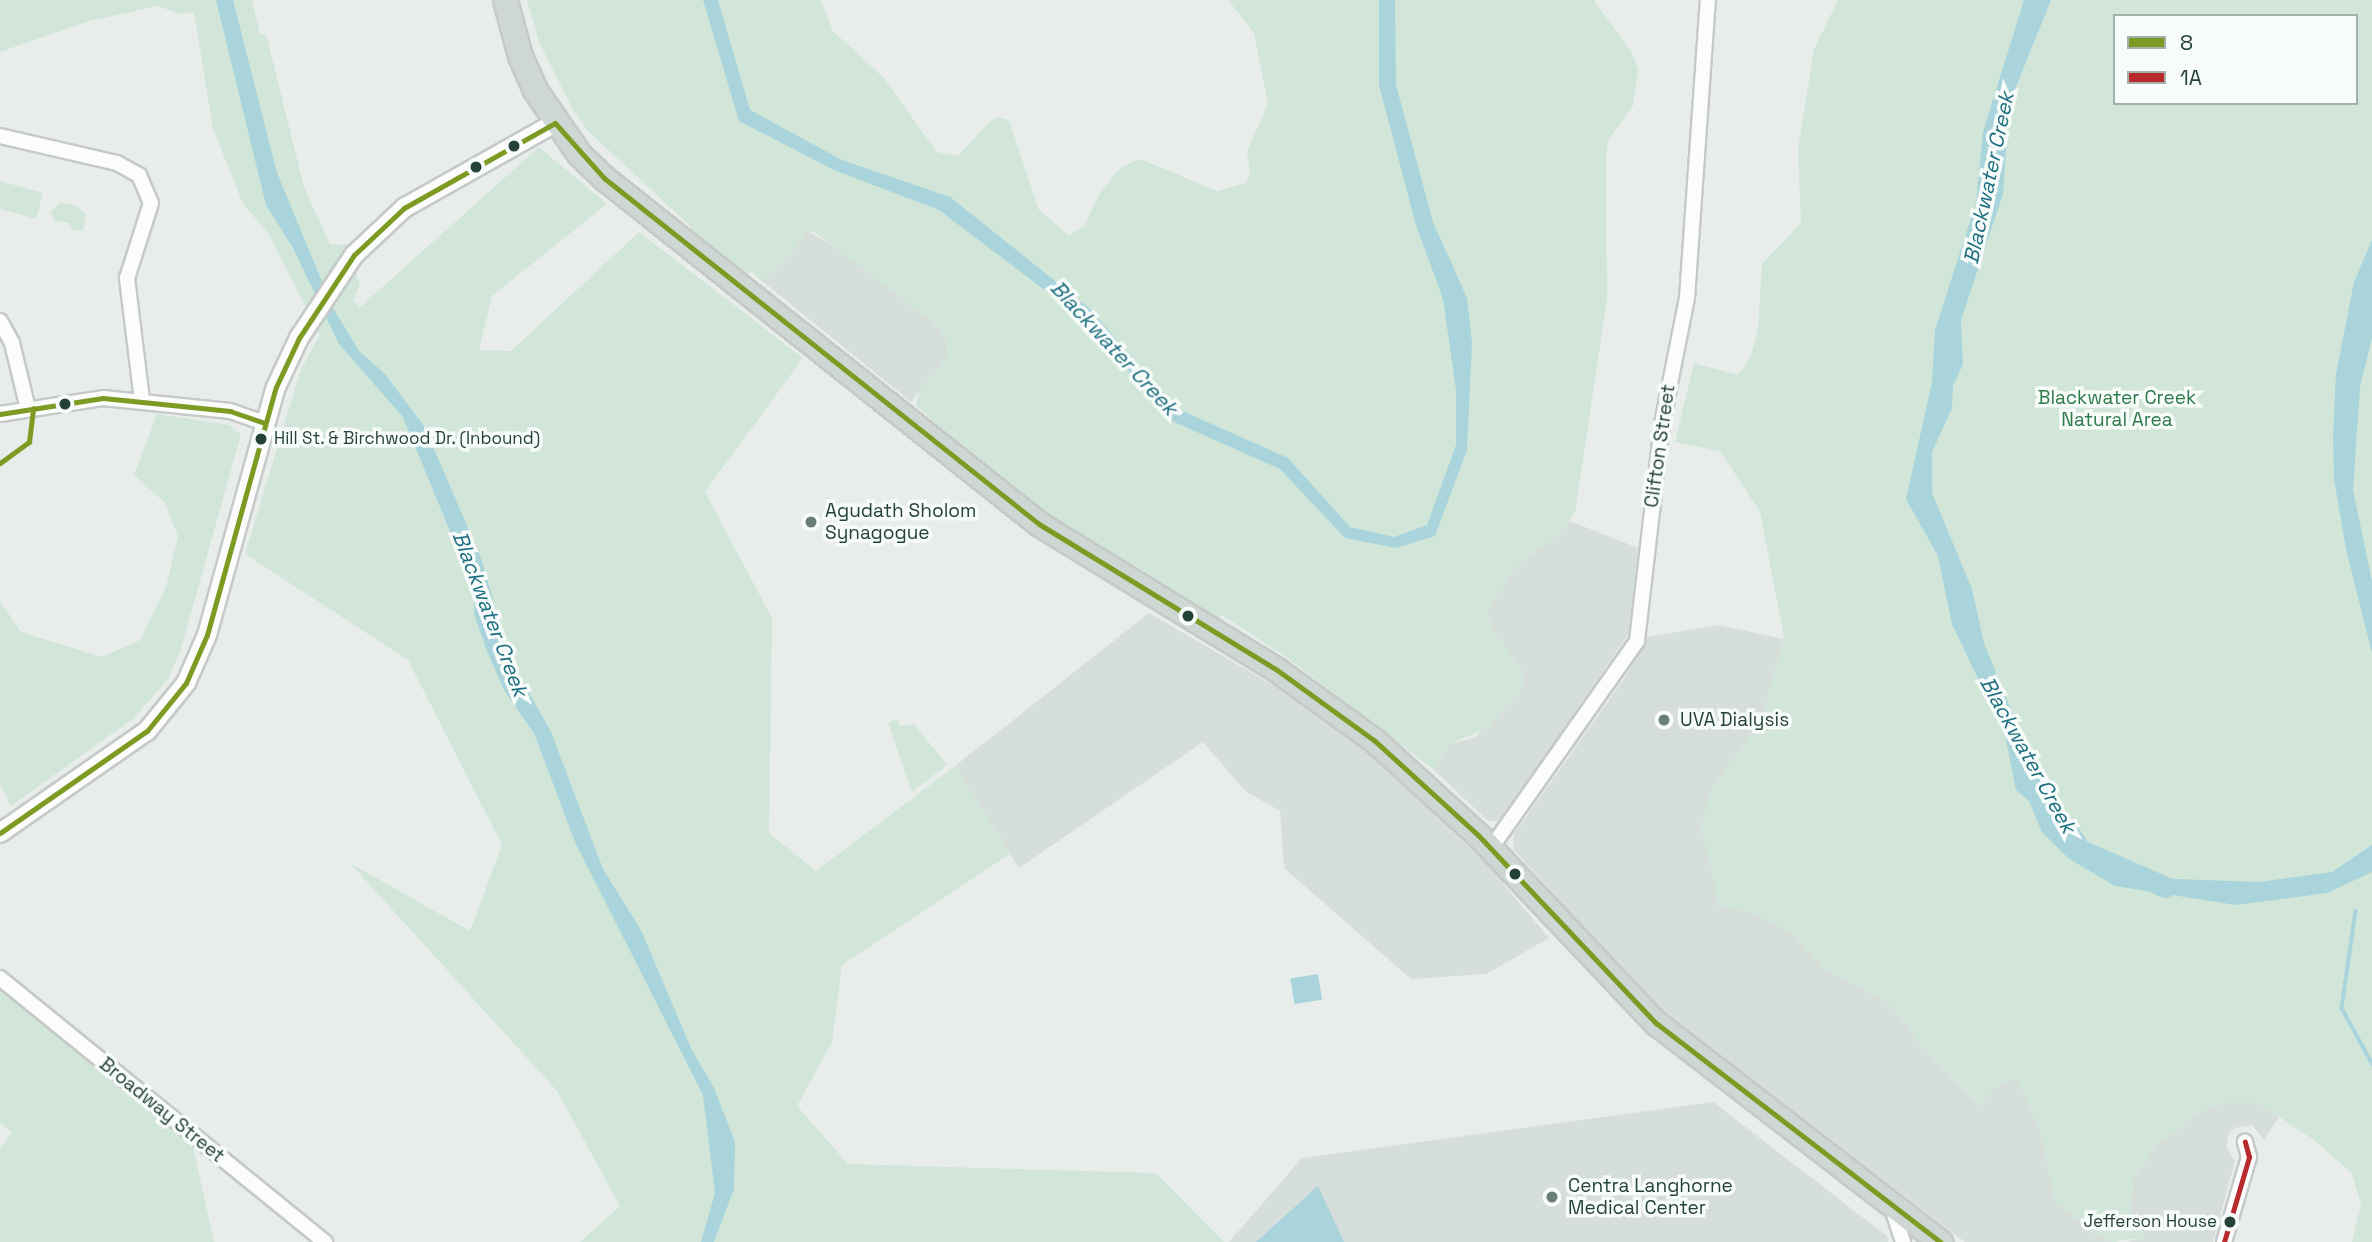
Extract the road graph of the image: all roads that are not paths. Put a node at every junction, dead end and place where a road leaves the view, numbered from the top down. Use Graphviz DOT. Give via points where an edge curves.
graph roads {
  1 [pos="505,0"];
  2 [pos="1708,0"];
  3 [pos="555,123"];
  4 [pos="0,136"];
  5 [pos="0,321"];
  6 [pos="142,401"];
  7 [pos="29,409"];
  8 [pos="0,414"];
  9 [pos="265,423"];
  10 [pos="0,833"];
  11 [pos="1491,848"];
  12 [pos="0,978"];
  13 [pos="2245,1142"];
  14 [pos="1890,1204"];
  15 [pos="324,1242"];
  16 [pos="1903,1242"];
  17 [pos="1940,1242"];
  18 [pos="2224,1242"];
  1 -- 3 [label="main road" via="520,56"];
  2 -- 11 [label="street, Clifton Street" via="1688,285 1662,424 1637,641"];
  3 -- 9 [label="street" via="404,208 373,234 313,315 285,365"];
  3 -- 11 [label="main road" via="604,178 1039,524 1321,700 1417,776"];
  4 -- 6 [label="street" via="117,163 139,175 151,203 127,278"];
  5 -- 7 [label="street" via="12,343"];
  6 -- 7 [label="street" via="103,398"];
  6 -- 9 [label="street" via="230,411"];
  7 -- 8 [label="street"];
  9 -- 10 [label="street" via="207,635 177,698 147,731"];
  11 -- 14 [label="main road" via="1656,1023"];
  12 -- 15 [label="street, Broadway Street"];
  13 -- 18 [label="street" via="2249,1157"];
  14 -- 16 [label="street"];
  14 -- 17 [label="main road"];
}
